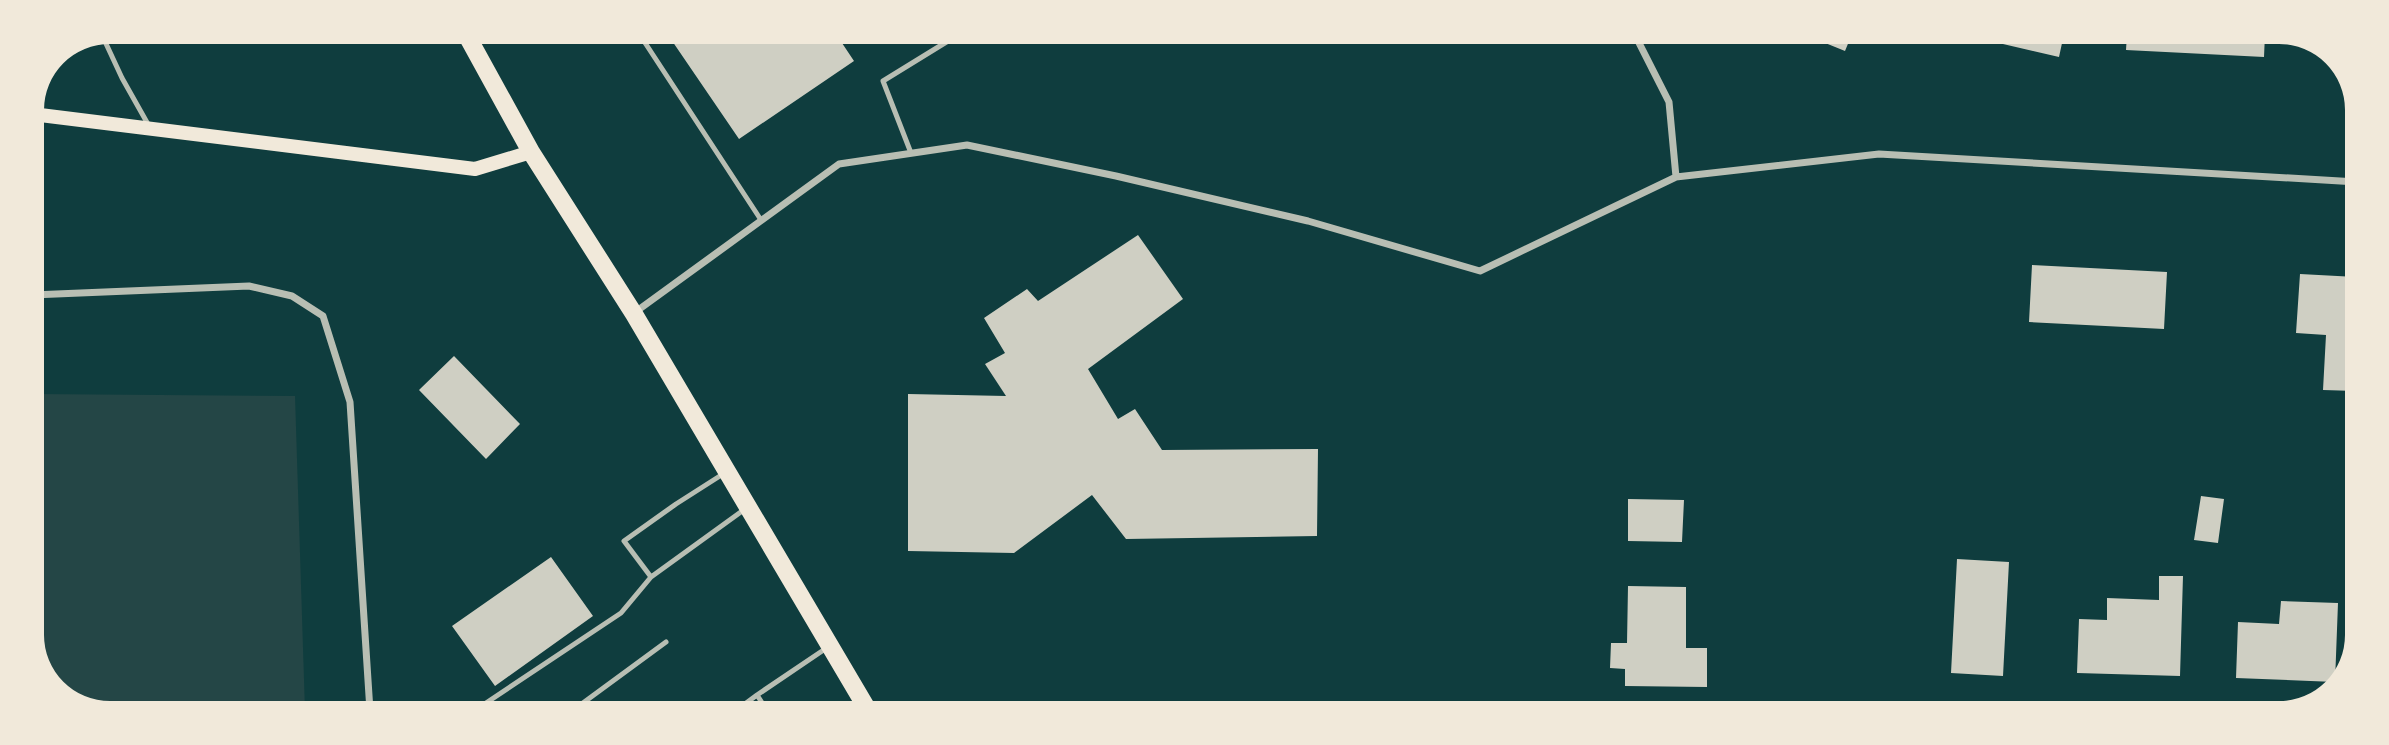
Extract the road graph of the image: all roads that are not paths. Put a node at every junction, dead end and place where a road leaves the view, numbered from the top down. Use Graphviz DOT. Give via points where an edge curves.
graph roads {
  1 [pos="107,44"];
  2 [pos="472,44"];
  3 [pos="646,44"];
  4 [pos="943,44"];
  5 [pos="1640,44"];
  6 [pos="44,115"];
  7 [pos="150,128"];
  8 [pos="531,152"];
  9 [pos="911,153"];
  10 [pos="1675,177"];
  11 [pos="2345,181"];
  12 [pos="761,220"];
  13 [pos="44,295"];
  14 [pos="634,314"];
  15 [pos="727,471"];
  16 [pos="748,507"];
  17 [pos="651,577"];
  18 [pos="666,642"];
  19 [pos="830,645"];
  20 [pos="757,695"];
  21 [pos="369,701"];
  22 [pos="489,701"];
  23 [pos="586,701"];
  24 [pos="749,701"];
  25 [pos="761,701"];
  26 [pos="863,701"];
  1 -- 7 [label="lane"];
  2 -- 8 [label="main road"];
  3 -- 12 [label="lane"];
  4 -- 9 [label="lane" via="883,80"];
  5 -- 10 [label="street" via="1669,102"];
  6 -- 7 [label="main road"];
  7 -- 8 [label="main road" via="475,169"];
  8 -- 14 [label="main road"];
  9 -- 10 [label="street" via="967,145 1103,173 1308,221 1480,271"];
  9 -- 12 [label="street" via="839,164"];
  10 -- 11 [label="street" via="1879,154"];
  12 -- 14 [label="street"];
  13 -- 21 [label="street" via="249,286 292,296 323,316 350,402"];
  14 -- 15 [label="main road"];
  15 -- 16 [label="main road"];
  15 -- 17 [label="lane" via="624,541"];
  16 -- 17 [label="lane"];
  16 -- 19 [label="main road"];
  17 -- 22 [label="lane" via="621,613"];
  18 -- 23 [label="lane"];
  19 -- 20 [label="lane"];
  19 -- 26 [label="main road"];
  20 -- 24 [label="lane"];
  20 -- 25 [label="lane"];
}
